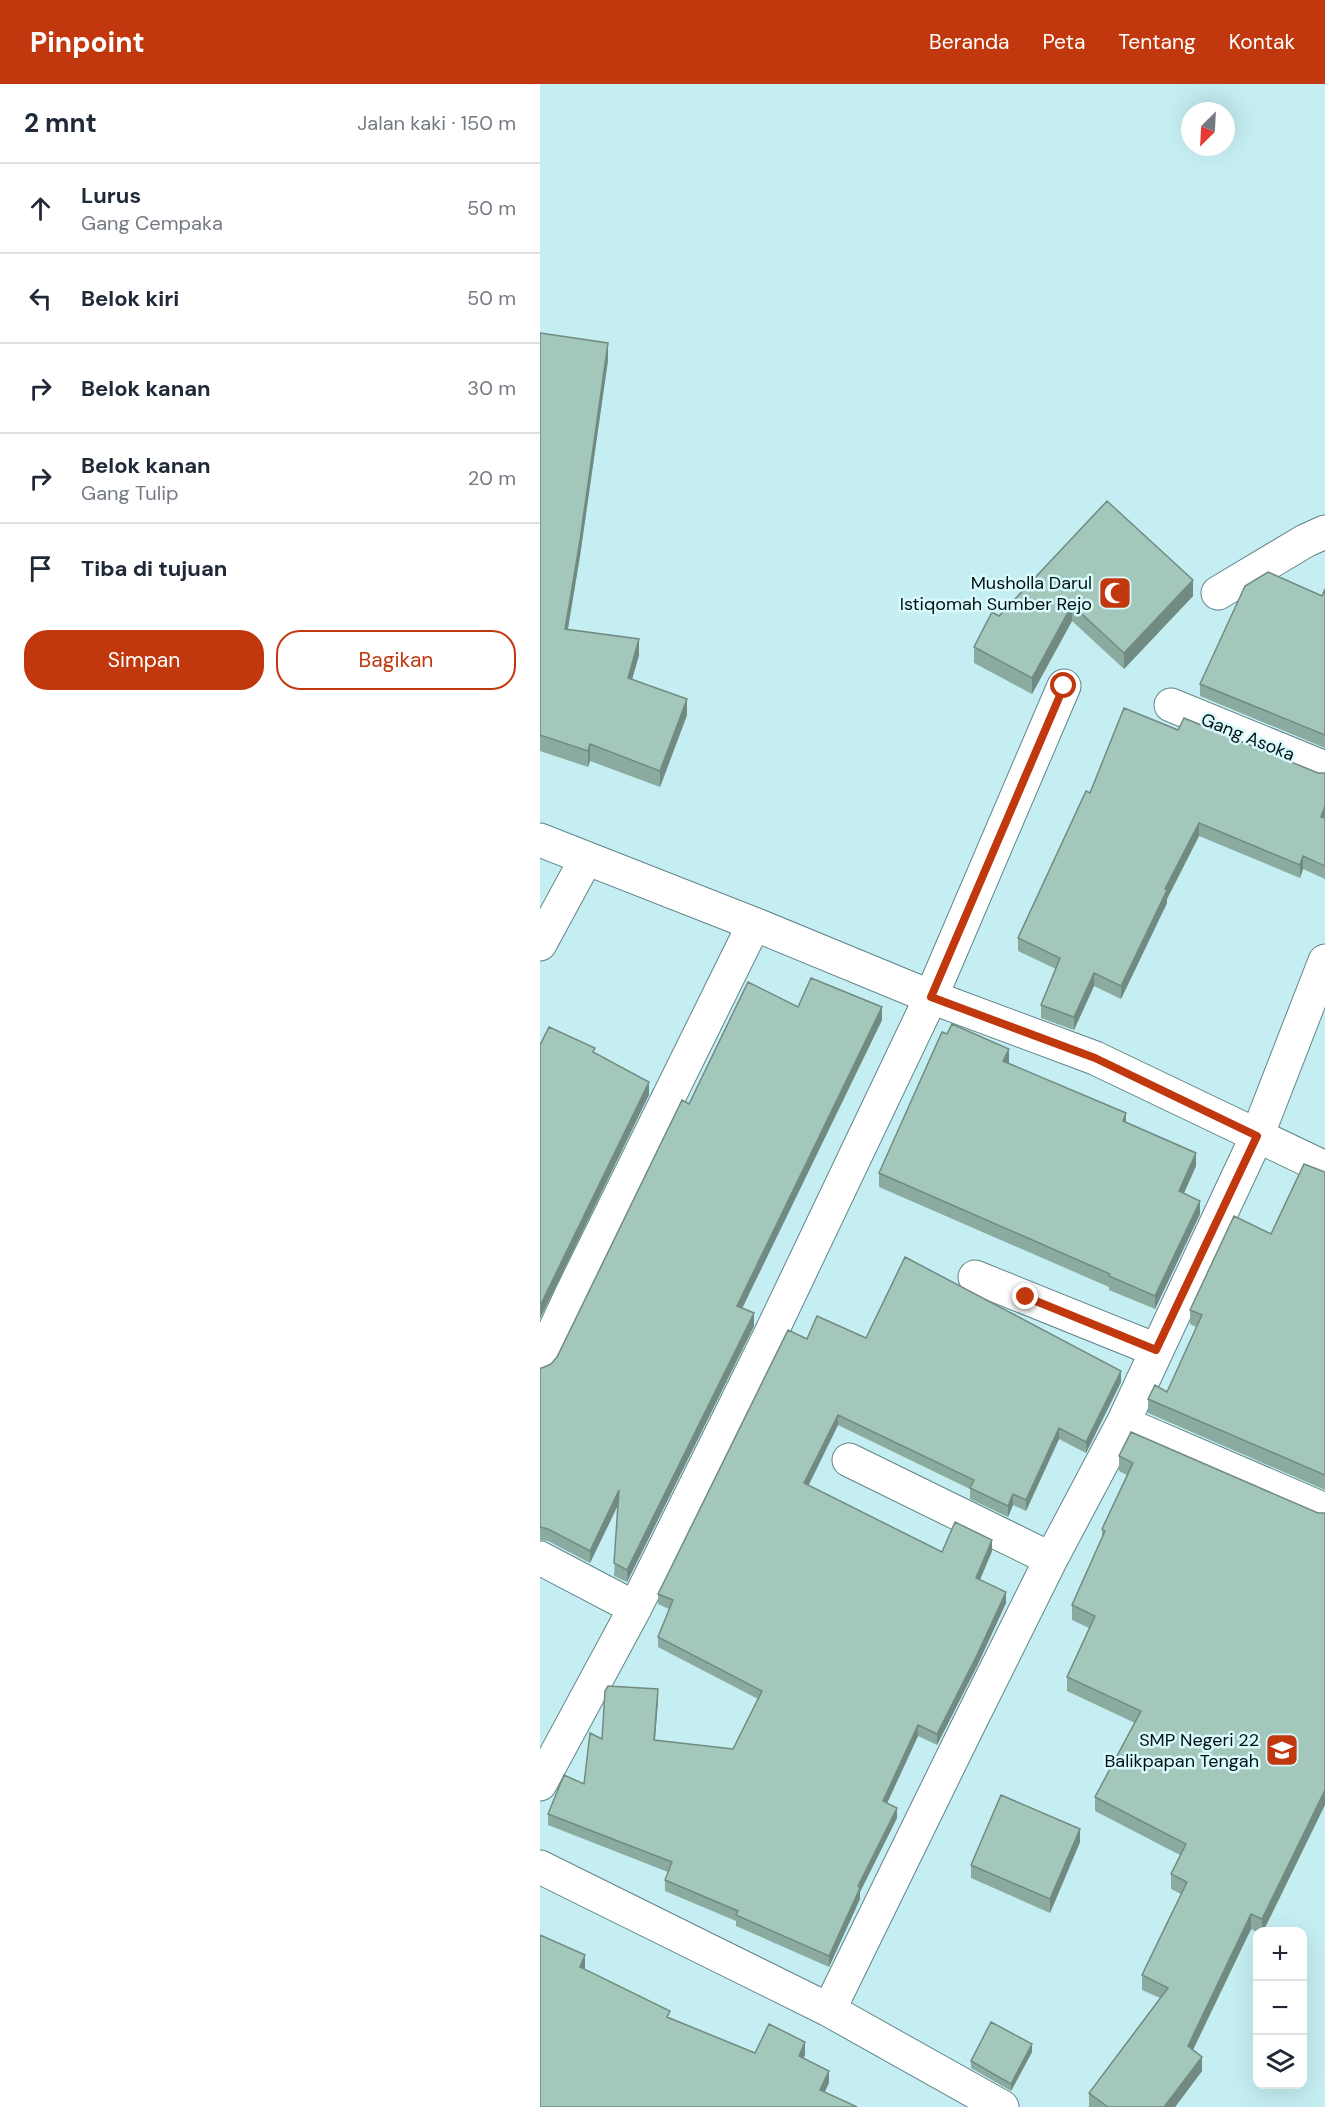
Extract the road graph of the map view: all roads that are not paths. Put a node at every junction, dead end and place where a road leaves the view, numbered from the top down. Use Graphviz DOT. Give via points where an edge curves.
graph roads {
  1 [pos="1325,532"];
  2 [pos="1218,593"];
  3 [pos="1064,686"];
  4 [pos="1172,705"];
  5 [pos="1325,768"];
  6 [pos="540,840"];
  7 [pos="586,859"];
  8 [pos="754,924"];
  9 [pos="540,944"];
  10 [pos="1325,961"];
  11 [pos="931,997"];
  12 [pos="1257,1136"];
  13 [pos="1325,1168"];
  14 [pos="975,1277"];
  15 [pos="1156,1350"];
  16 [pos="540,1362"];
  17 [pos="1123,1423"];
  18 [pos="849,1460"];
  19 [pos="1325,1510"];
  20 [pos="540,1558"];
  21 [pos="1051,1559"];
  22 [pos="635,1608"];
  23 [pos="540,1784"];
  24 [pos="540,1867"];
  25 [pos="829,2010"];
  26 [pos="1002,2107"];
  1 -- 2 [label="street"];
  3 -- 11 [label="street"];
  4 -- 5 [label="street, Gang Asoka"];
  6 -- 7 [label="street"];
  7 -- 8 [label="street"];
  7 -- 9 [label="street"];
  8 -- 11 [label="street"];
  8 -- 16 [label="street"];
  10 -- 12 [label="street"];
  11 -- 12 [label="street" via="1095,1058"];
  11 -- 22 [label="street"];
  12 -- 13 [label="street"];
  12 -- 15 [label="street"];
  14 -- 15 [label="street"];
  15 -- 17 [label="street"];
  17 -- 19 [label="street"];
  17 -- 21 [label="street"];
  18 -- 21 [label="street"];
  20 -- 22 [label="street"];
  21 -- 25 [label="street"];
  22 -- 23 [label="street"];
  24 -- 25 [label="street"];
  25 -- 26 [label="street"];
}
